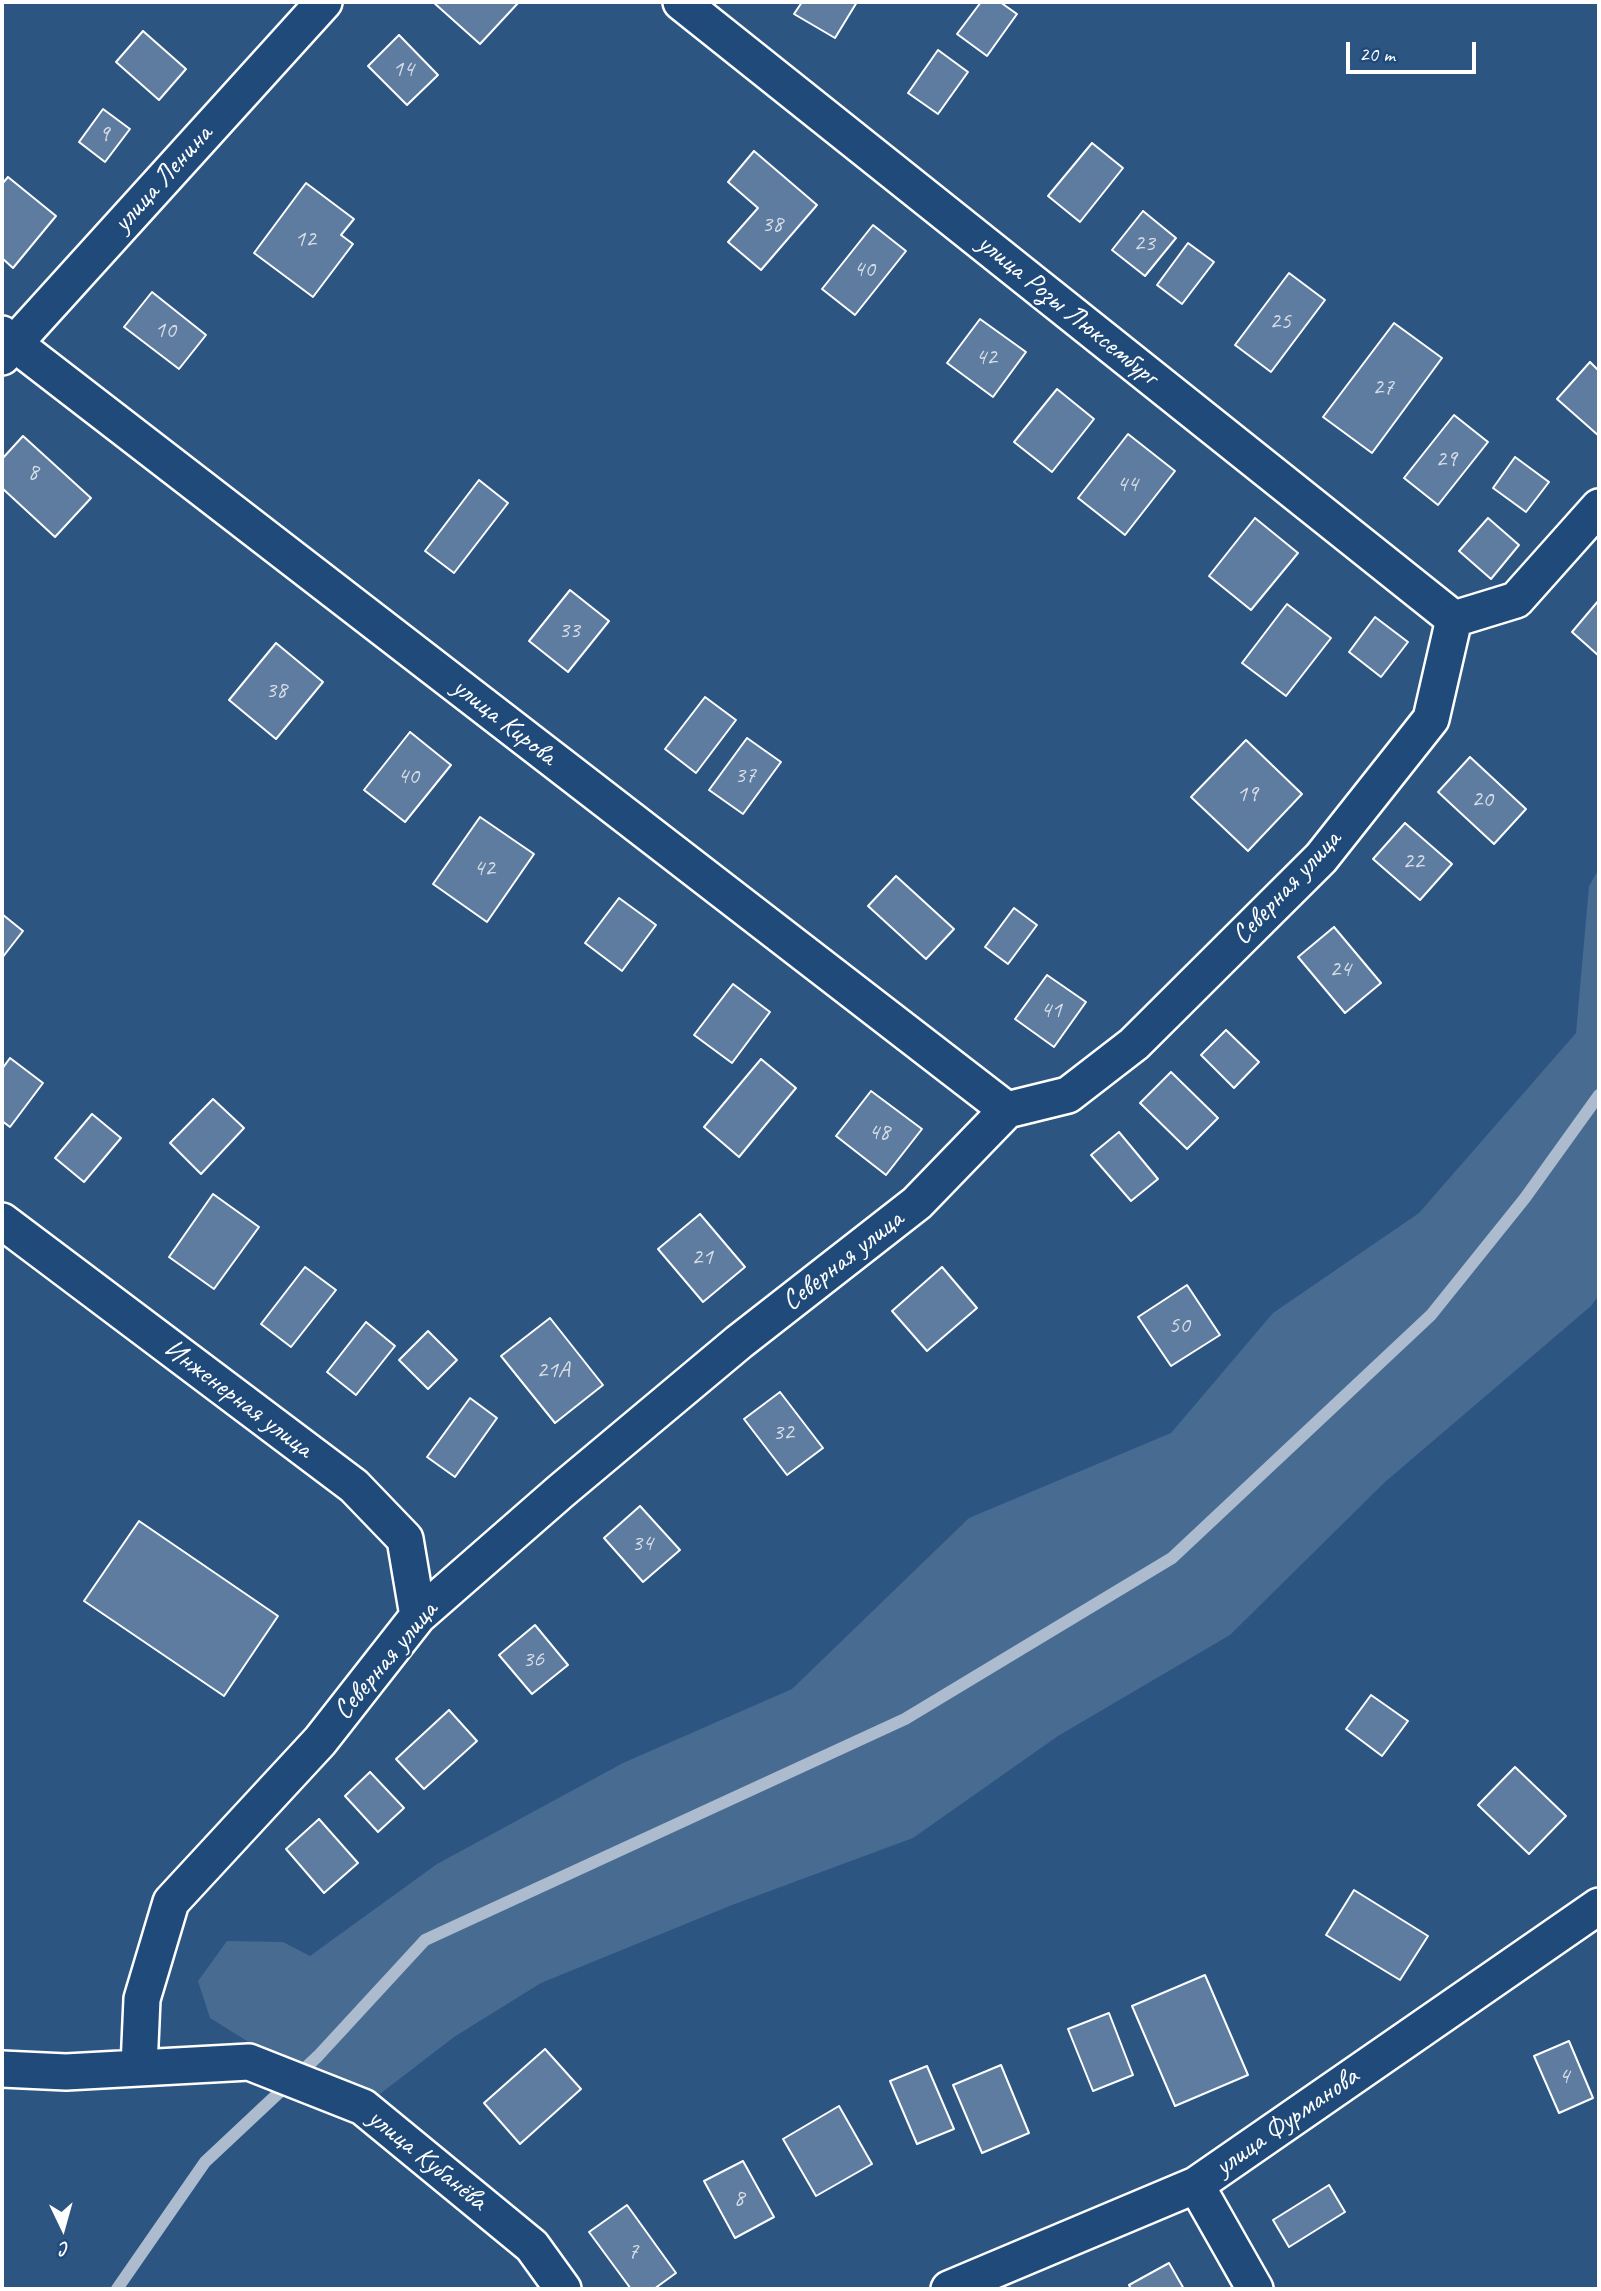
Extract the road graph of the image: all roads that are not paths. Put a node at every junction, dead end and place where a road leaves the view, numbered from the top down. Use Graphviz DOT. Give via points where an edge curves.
graph roads {
  1 [pos="324,2"];
  2 [pos="681,2"];
  3 [pos="6,345"];
  4 [pos="1599,507"];
  5 [pos="1454,619"];
  6 [pos="1007,1110"];
  7 [pos="2,1221"];
  8 [pos="418,1616"];
  9 [pos="1599,1906"];
  10 [pos="139,2067"];
  11 [pos="2,2069"];
  12 [pos="1196,2185"];
  13 [pos="563,2289"];
  14 [pos="949,2289"];
  15 [pos="1255,2289"];
  1 -- 3 [label="street, улица Ленина"];
  2 -- 5 [label="street, улица Розы Люксембург"];
  3 -- 6 [label="street, улица Кирова"];
  4 -- 5 [label="street" via="1516,600"];
  5 -- 6 [label="street, Северная улица" via="1431,719 1321,858 1134,1044 1068,1095"];
  6 -- 8 [label="street, Северная улица" via="917,1203 739,1342"];
  7 -- 8 [label="street, Инженерная улица" via="354,1486 405,1539"];
  8 -- 10 [label="street, Северная улица" via="320,1741 170,1902 142,1999"];
  9 -- 12 [label="street, улица Фурманова"];
  10 -- 11 [label="street, улица Кубанёва" via="66,2072"];
  10 -- 13 [label="street, улица Кубанёва" via="249,2062 363,2107 532,2246"];
  12 -- 14 [label="street, улица Фурманова"];
  12 -- 15 [label="street"];
}
